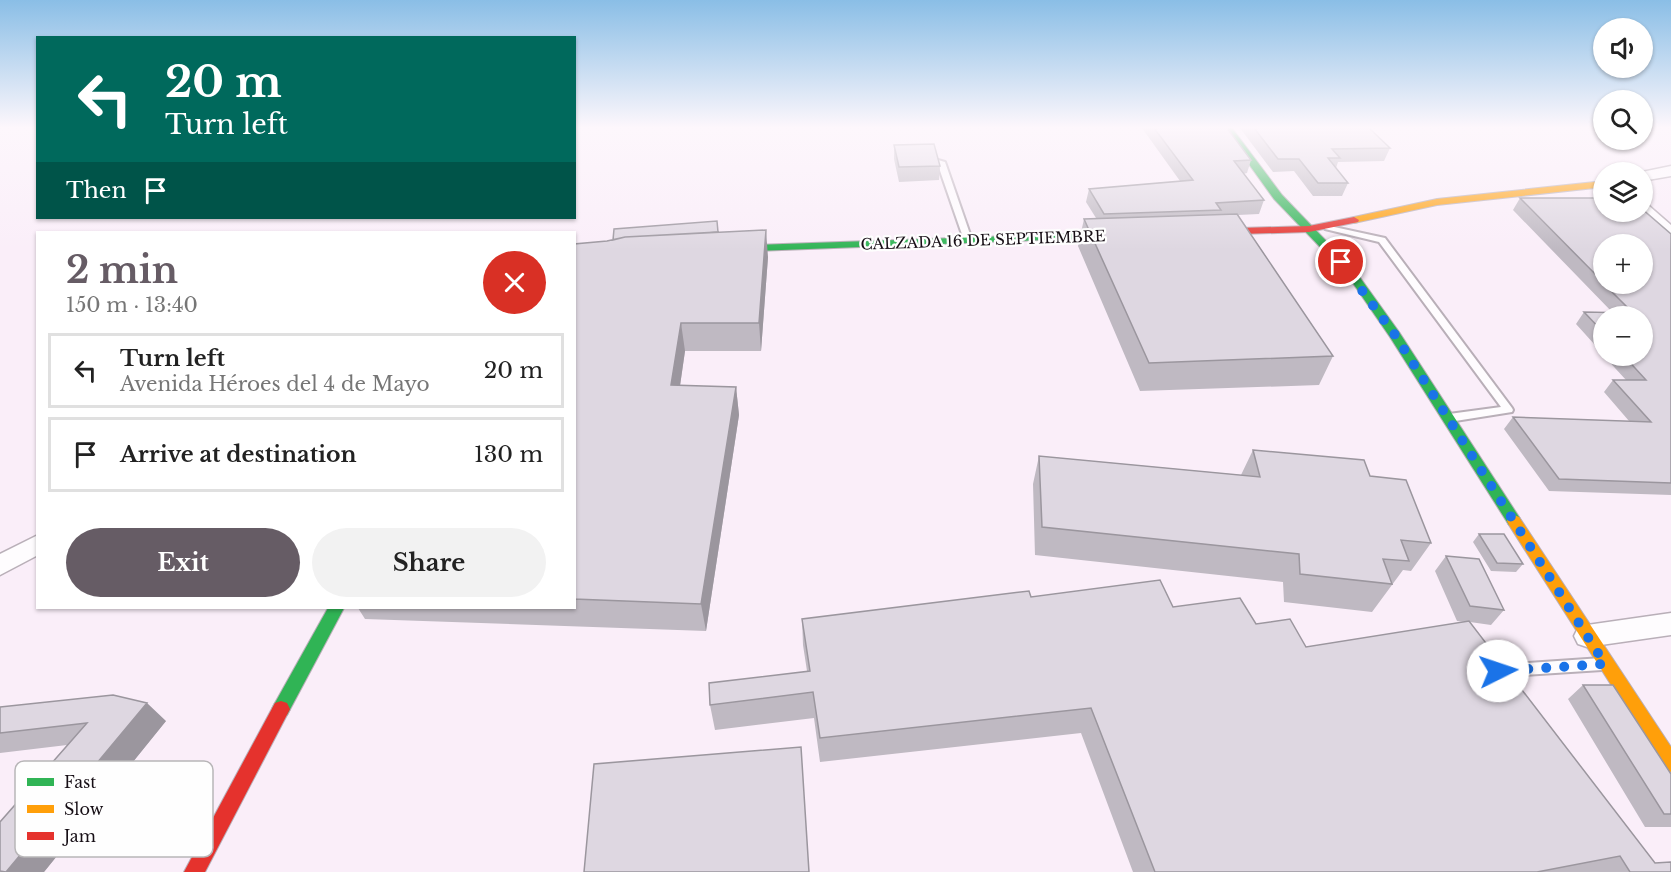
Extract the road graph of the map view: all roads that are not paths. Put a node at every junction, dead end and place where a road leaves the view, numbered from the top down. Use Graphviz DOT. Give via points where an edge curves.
graph roads {
  1 [pos="943,169"];
  2 [pos="1257,169"];
  3 [pos="1671,171"];
  4 [pos="1653,175"];
  5 [pos="1593,185"];
  6 [pos="1653,218"];
  7 [pos="1325,227"];
  8 [pos="1309,229"];
  9 [pos="1193,232"];
  10 [pos="1134,234"];
  11 [pos="1671,234"];
  12 [pos="968,240"];
  13 [pos="709,250"];
  14 [pos="1446,418"];
  15 [pos="36,545"];
  16 [pos="0,565"];
  17 [pos="335,609"];
  18 [pos="1671,624"];
  19 [pos="1587,636"];
  20 [pos="1605,664"];
  21 [pos="1512,691"];
  22 [pos="1671,763"];
  23 [pos="213,837"];
  24 [pos="202,857"];
  25 [pos="194,872"];
  1 -- 12 [label="lane"];
  2 -- 8 [label="street"];
  3 -- 4 [label="street"];
  5 -- 7 [label="street" via="1437,202"];
  6 -- 11 [label="street"];
  7 -- 8 [label="street"];
  7 -- 14 [label="lane" via="1382,240 1508,410"];
  8 -- 9 [label="street"];
  8 -- 14 [label="street" via="1352,274"];
  10 -- 12 [label="street, CALZADA 16 DE SEPTIEMBRE"];
  12 -- 13 [label="street, CALZADA 16 DE SEPTIEMBRE"];
  14 -- 19 [label="street"];
  15 -- 16 [label="street"];
  17 -- 23 [label="street"];
  18 -- 19 [label="street"];
  19 -- 20 [label="street"];
  20 -- 21 [label="lane" via="1498,671"];
  20 -- 22 [label="street"];
  24 -- 25 [label="street"];
}
